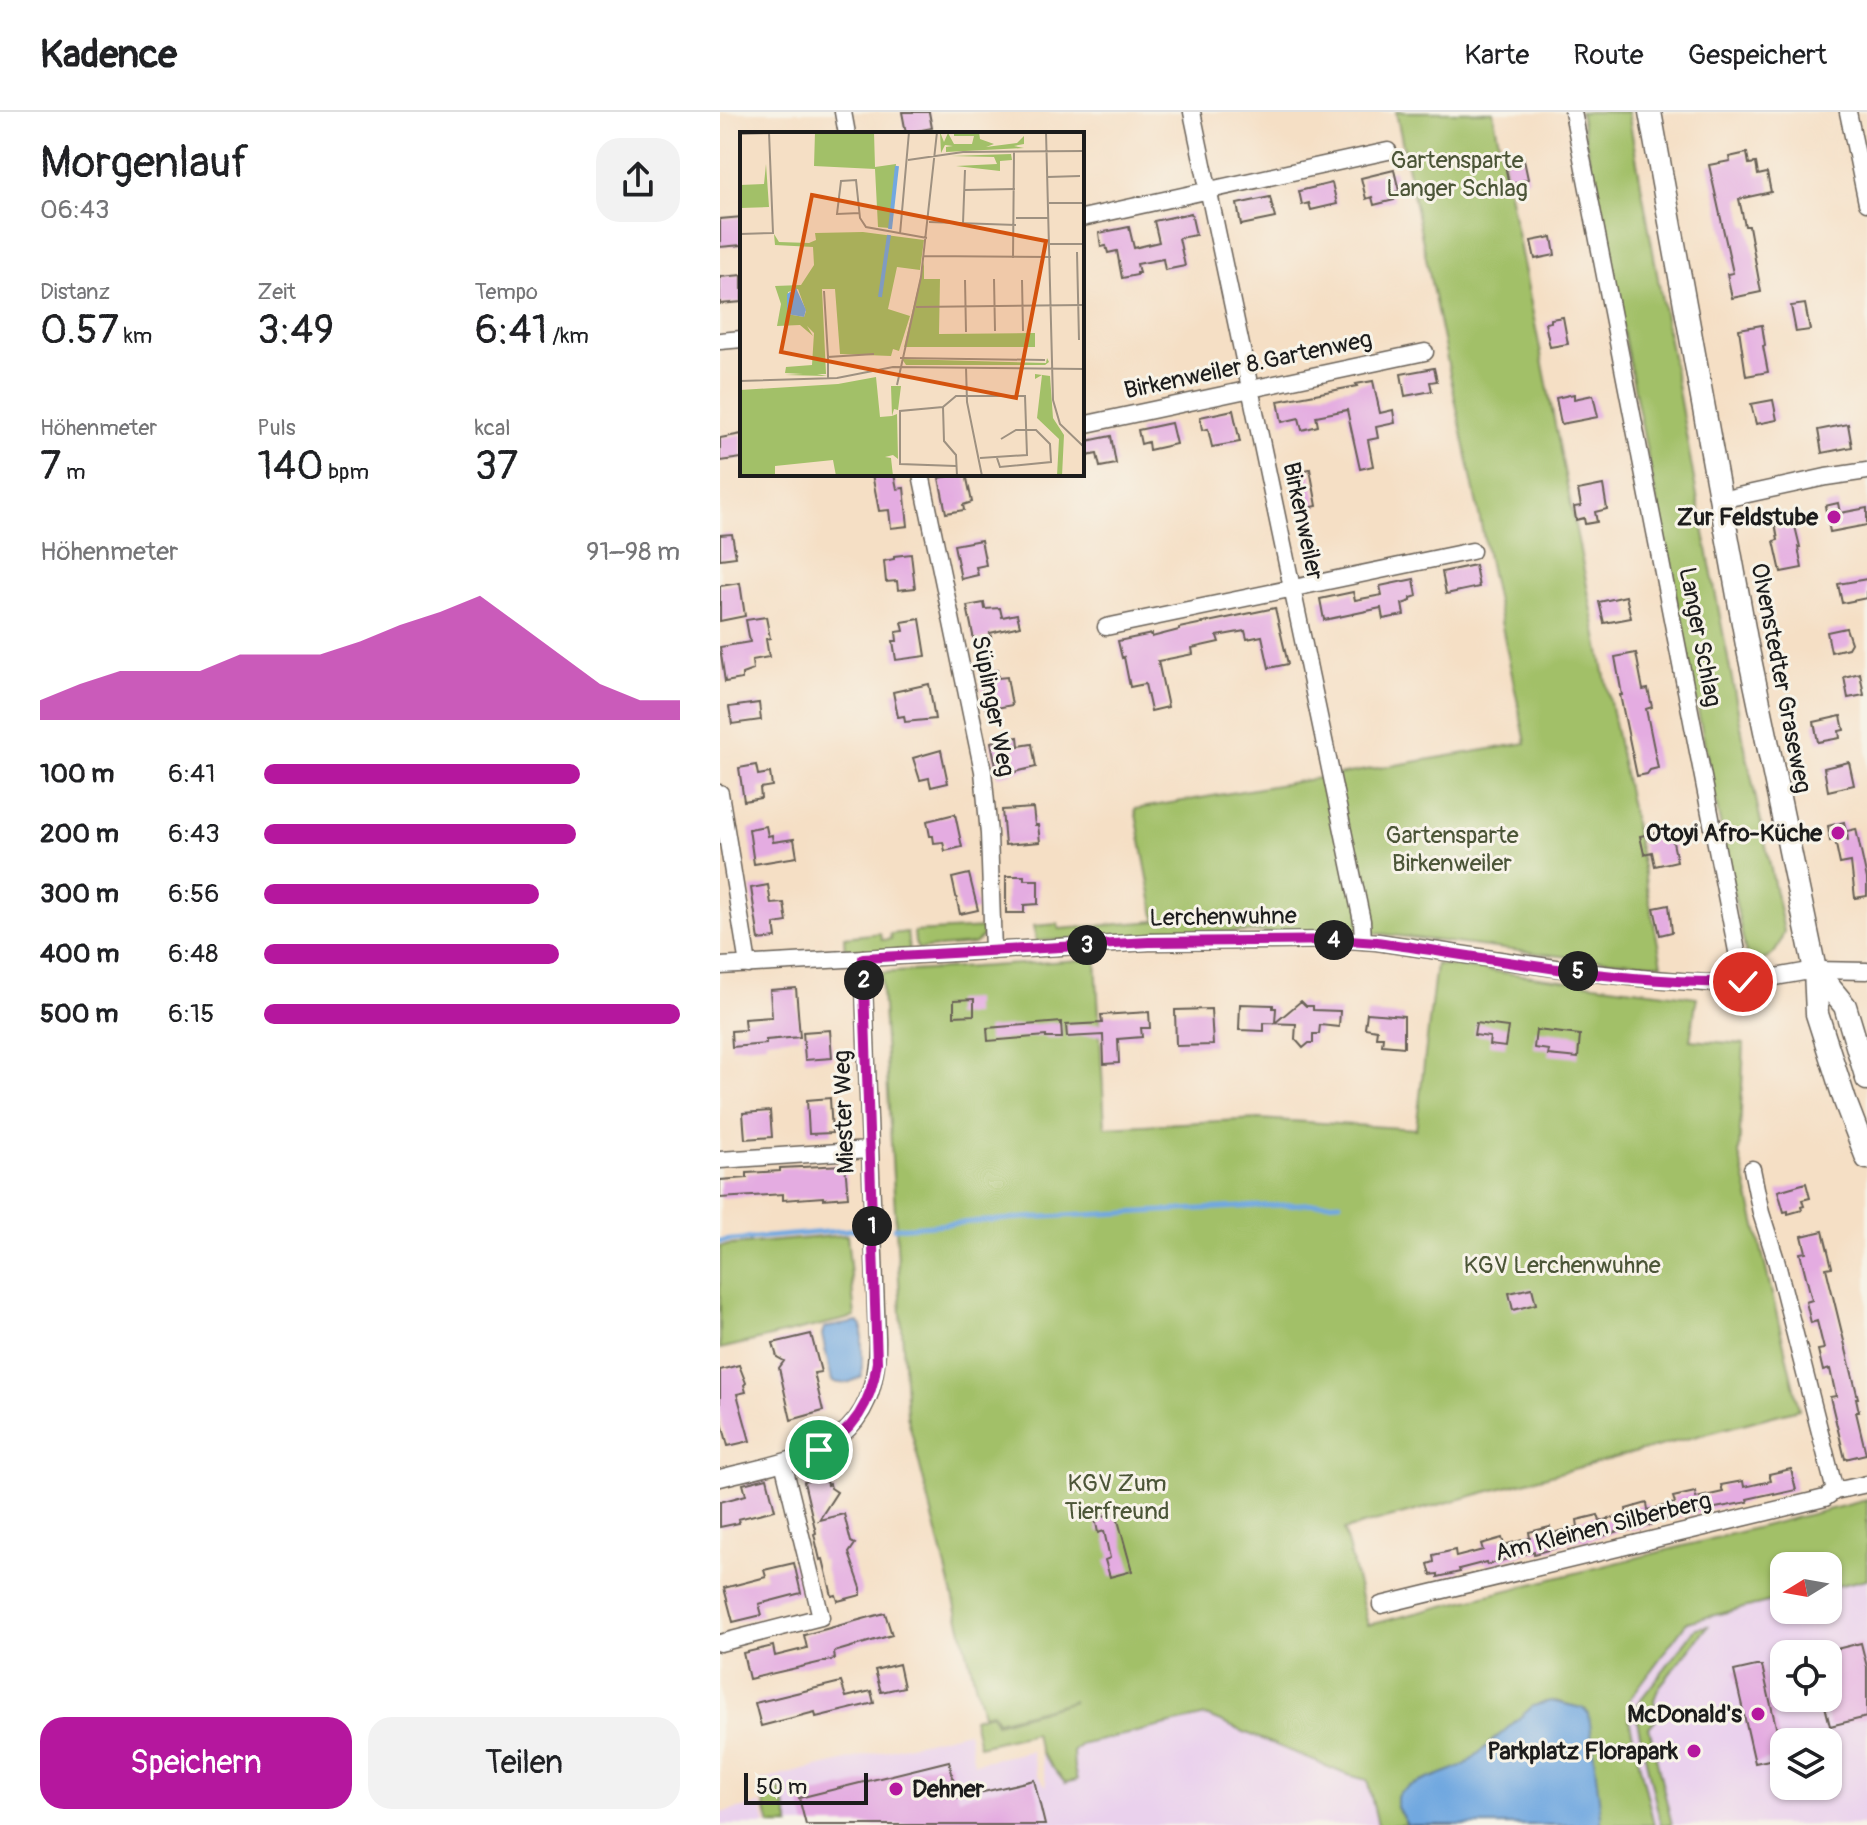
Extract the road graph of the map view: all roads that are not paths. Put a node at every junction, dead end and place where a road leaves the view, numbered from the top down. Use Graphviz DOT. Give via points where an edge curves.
graph roads {
  1 [pos="843,112"];
  2 [pos="1192,112"];
  3 [pos="1573,112"];
  4 [pos="1650,112"];
  5 [pos="1848,112"];
  6 [pos="847,132"];
  7 [pos="1388,151"];
  8 [pos="1207,190"];
  9 [pos="1867,203"];
  10 [pos="1084,218"];
  11 [pos="740,339"];
  12 [pos="720,341"];
  13 [pos="1425,352"];
  14 [pos="1250,390"];
  15 [pos="1084,425"];
  16 [pos="1867,471"];
  17 [pos="921,476"];
  18 [pos="1720,500"];
  19 [pos="1472,551"];
  20 [pos="1293,588"];
  21 [pos="1106,627"];
  22 [pos="720,793"];
  23 [pos="1363,941"];
  24 [pos="993,951"];
  25 [pos="863,958"];
  26 [pos="748,965"];
  27 [pos="720,966"];
  28 [pos="1815,970"];
  29 [pos="1867,971"];
  30 [pos="1743,982"];
  31 [pos="1867,1079"];
  32 [pos="869,1150"];
  33 [pos="1867,1158"];
  34 [pos="720,1160"];
  35 [pos="1752,1169"];
  36 [pos="783,1462"];
  37 [pos="720,1478"];
  38 [pos="1867,1484"];
  39 [pos="1835,1491"];
  40 [pos="1381,1605"];
  41 [pos="720,1643"];
  1 -- 6 [label="street"];
  2 -- 8 [label="street, Birkenweiler"];
  3 -- 30 [label="street, Langer Schlag"];
  4 -- 18 [label="main road, Olvenstedter Graseweg"];
  5 -- 9 [label="street"];
  7 -- 8 [label="street"];
  8 -- 10 [label="street"];
  8 -- 14 [label="street, Birkenweiler"];
  11 -- 12 [label="street"];
  13 -- 14 [label="street, Birkenweiler 8.Gartenweg"];
  14 -- 15 [label="street, Birkenweiler 8.Gartenweg"];
  14 -- 20 [label="street, Birkenweiler"];
  16 -- 18 [label="street"];
  17 -- 24 [label="street, Süplinger Weg" via="983,771"];
  18 -- 28 [label="main road, Olvenstedter Graseweg"];
  19 -- 20 [label="street"];
  20 -- 21 [label="street"];
  20 -- 23 [label="street, Birkenweiler"];
  22 -- 26 [label="street"];
  23 -- 24 [label="street, Lerchenwuhne" via="1149,942"];
  23 -- 30 [label="street, Lerchenwuhne" via="1640,978"];
  24 -- 25 [label="street, Lerchenwuhne"];
  25 -- 26 [label="street, Lerchenwuhne"];
  25 -- 32 [label="street, Miester Weg"];
  26 -- 27 [label="street, Lerchenwuhne"];
  28 -- 29 [label="street, Lerchenwuhne"];
  28 -- 30 [label="street, Lerchenwuhne"];
  28 -- 31 [label="main road, Olvenstedter Graseweg" via="1845,1006"];
  28 -- 33 [label="main road, Olvenstedter Graseweg" via="1817,1014"];
  32 -- 34 [label="street"];
  32 -- 36 [label="street, Miester Weg" via="878,1350 874,1381 849,1428 813,1453"];
  35 -- 39 [label="street"];
  36 -- 37 [label="street"];
  36 -- 41 [label="street" via="821,1617"];
  38 -- 39 [label="street, Am Kleinen Silberberg"];
  39 -- 40 [label="street, Am Kleinen Silberberg" via="1825,1498"];
}
